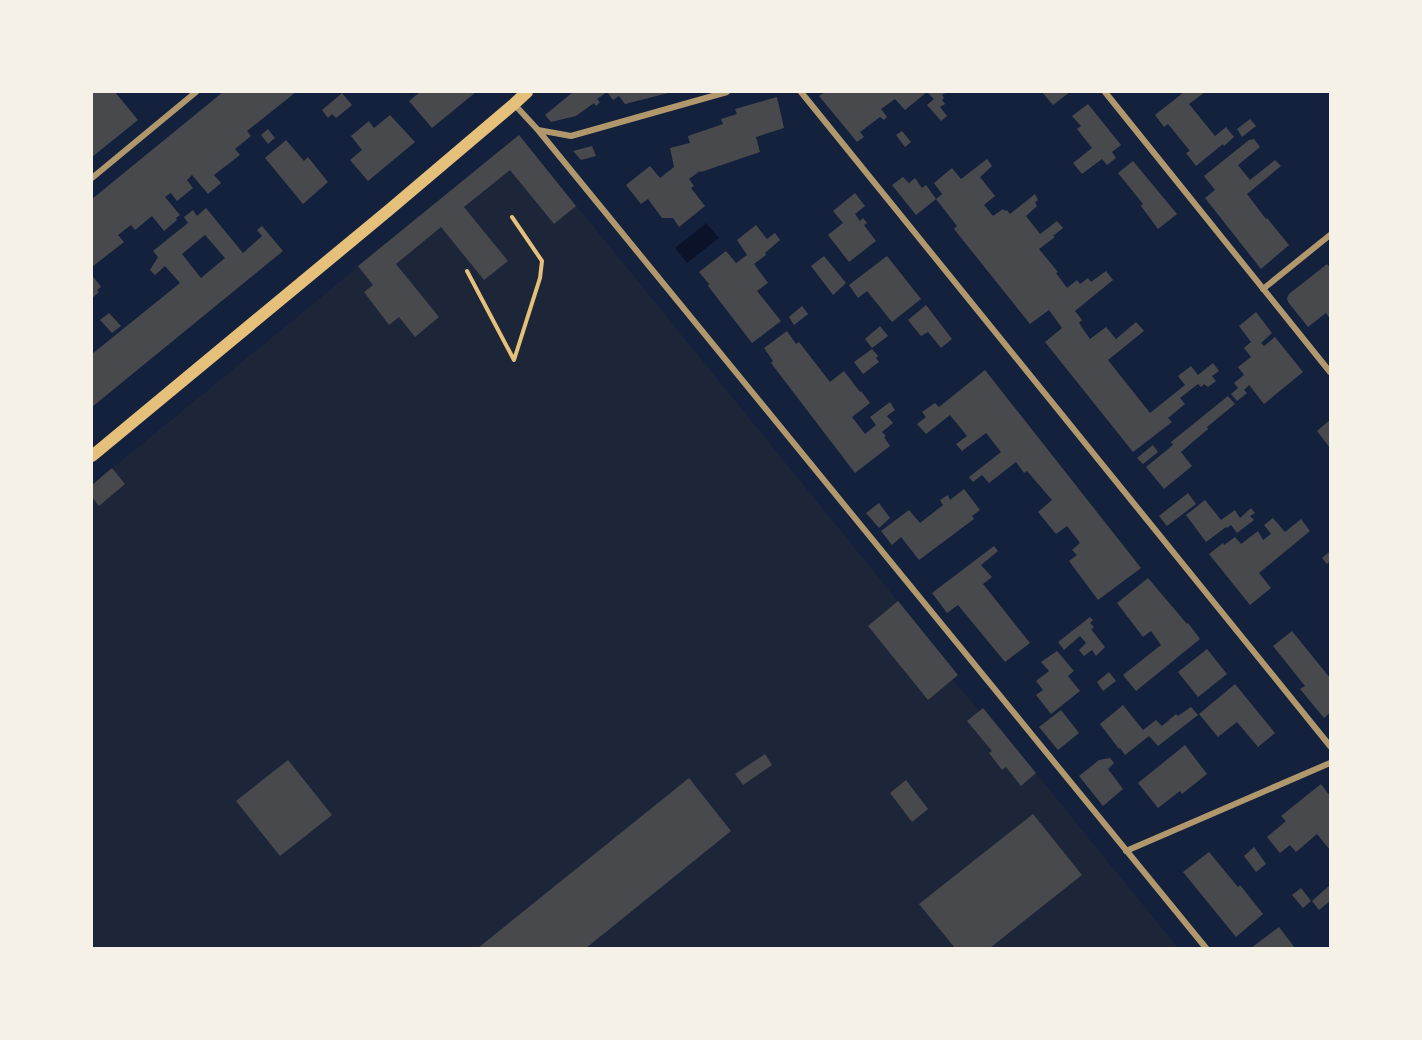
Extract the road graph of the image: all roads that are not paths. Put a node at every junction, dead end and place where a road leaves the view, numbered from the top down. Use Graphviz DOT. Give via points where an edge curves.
graph roads {
  1 [pos="196,92"];
  2 [pos="527,92"];
  3 [pos="727,92"];
  4 [pos="801,92"];
  5 [pos="1105,92"];
  6 [pos="514,104"];
  7 [pos="538,130"];
  8 [pos="92,178"];
  9 [pos="1330,235"];
  10 [pos="1263,289"];
  11 [pos="1330,372"];
  12 [pos="92,456"];
  13 [pos="1330,746"];
  14 [pos="1330,764"];
  15 [pos="1126,850"];
  16 [pos="1206,948"];
  1 -- 8 [label="street"];
  2 -- 6 [label="main road"];
  3 -- 7 [label="street" via="572,136"];
  4 -- 13 [label="street"];
  5 -- 10 [label="street"];
  6 -- 7 [label="street"];
  6 -- 12 [label="main road"];
  7 -- 15 [label="street"];
  9 -- 10 [label="street"];
  10 -- 11 [label="street"];
  14 -- 15 [label="street"];
  15 -- 16 [label="street"];
}
